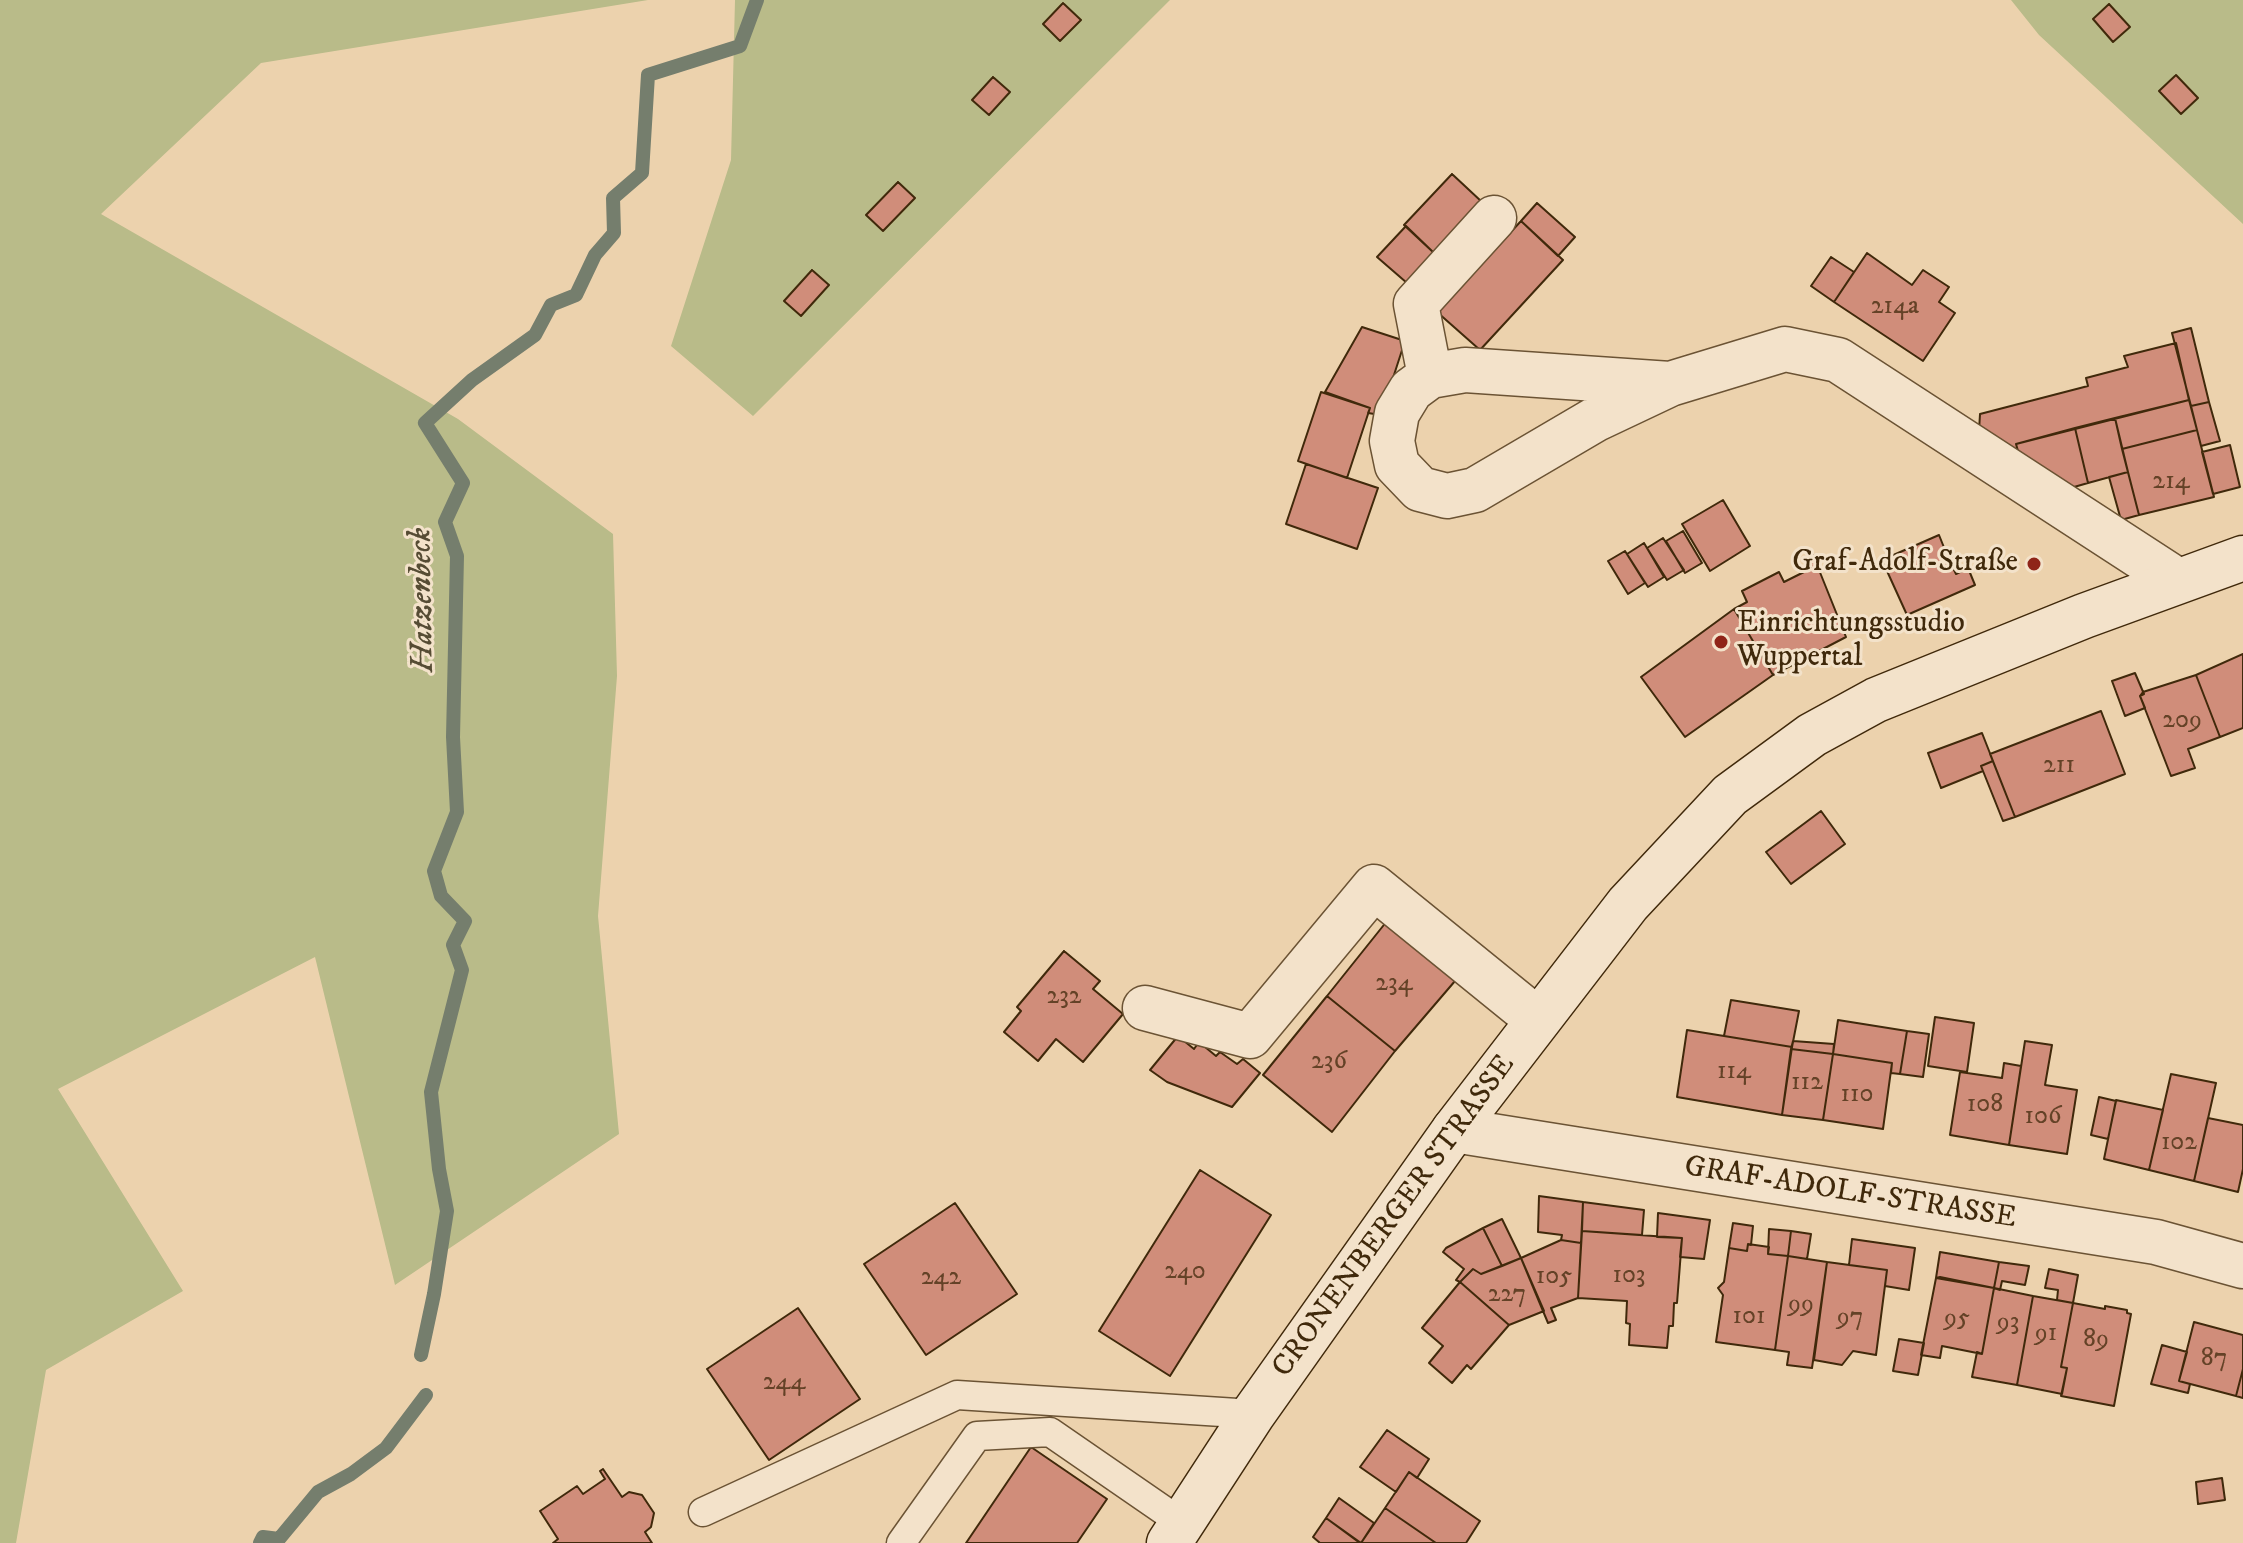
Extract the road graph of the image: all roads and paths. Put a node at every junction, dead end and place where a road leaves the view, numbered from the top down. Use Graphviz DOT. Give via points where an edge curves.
graph roads {
  1 [pos="1494,218"];
  2 [pos="1430,376"];
  3 [pos="1670,384"];
  4 [pos="2243,558"];
  5 [pos="2178,581"];
  6 [pos="1145,1008"];
  7 [pos="1538,1020"];
  8 [pos="1454,1130"];
  9 [pos="2243,1266"];
  10 [pos="1253,1414"];
  11 [pos="703,1512"];
  12 [pos="1176,1533"];
  13 [pos="901,1543"];
  1 -- 2 [label="street" via="1416,304"];
  2 -- 3 [label="street" via="1465,370"];
  2 -- 3 [label="street" via="1411,390 1397,413 1392,441 1397,465 1420,489 1447,496 1475,490 1596,419"];
  3 -- 5 [label="street" via="1785,349 1838,360"];
  4 -- 5 [label="street, CRONENBERGER STRASSE"];
  5 -- 7 [label="street, CRONENBERGER STRASSE" via="1876,700 1812,735 1730,795 1628,904"];
  6 -- 7 [label="street" via="1250,1036 1374,887"];
  7 -- 8 [label="street, CRONENBERGER STRASSE"];
  8 -- 9 [label="street, GRAF-ADOLF-STRASSE" via="2156,1242"];
  8 -- 10 [label="street, CRONENBERGER STRASSE"];
  10 -- 11 [label="lane" via="957,1395"];
  10 -- 12 [label="street, CRONENBERGER STRASSE"];
  12 -- 13 [label="lane" via="1050,1432 977,1436"];
}
